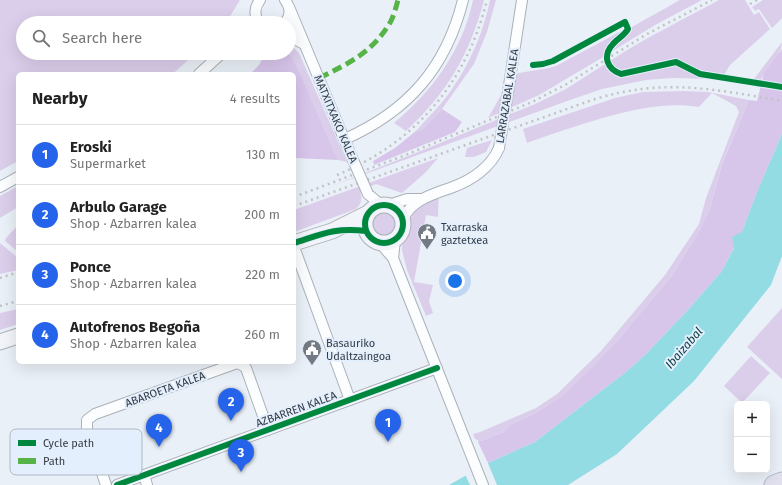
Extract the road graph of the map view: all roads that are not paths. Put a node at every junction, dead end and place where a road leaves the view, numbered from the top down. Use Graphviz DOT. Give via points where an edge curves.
graph roads {
  1 [pos="260,0"];
  2 [pos="463,0"];
  3 [pos="522,0"];
  4 [pos="287,4"];
  5 [pos="256,16"];
  6 [pos="289,16"];
  7 [pos="292,16"];
  8 [pos="296,25"];
  9 [pos="296,40"];
  10 [pos="304,44"];
  11 [pos="214,60"];
  12 [pos="201,72"];
  13 [pos="345,138"];
  14 [pos="16,178"];
  15 [pos="0,187"];
  16 [pos="424,199"];
  17 [pos="377,208"];
  18 [pos="403,219"];
  19 [pos="332,231"];
  20 [pos="366,231"];
  21 [pos="395,240"];
  22 [pos="296,242"];
  23 [pos="380,243"];
  24 [pos="296,252"];
  25 [pos="393,258"];
  26 [pos="16,337"];
  27 [pos="0,342"];
  28 [pos="234,364"];
  29 [pos="240,364"];
  30 [pos="437,368"];
  31 [pos="350,400"];
  32 [pos="86,429"];
  33 [pos="268,430"];
  34 [pos="102,475"];
  35 [pos="146,480"];
  36 [pos="782,482"];
  37 [pos="106,485"];
  38 [pos="117,485"];
  39 [pos="483,485"];
  40 [pos="774,485"];
  1 -- 5 [label="street" via="255,10"];
  2 -- 13 [label="street" via="451,38 426,79 404,104 380,121"];
  3 -- 16 [label="street, LARRAZABAL KALEA, bridge" via="498,148 488,163 471,178"];
  4 -- 6 [label="street"];
  4 -- 7 [label="street, MATXITXAKO KALEA"];
  8 -- 10 [label="street, MATXITXAKO KALEA"];
  9 -- 10 [label="street"];
  10 -- 13 [label="street, MATXITXAKO KALEA"];
  11 -- 12 [label="street"];
  13 -- 17 [label="street, MATXITXAKO KALEA, bridge" via="368,194"];
  14 -- 15 [label="street"];
  16 -- 17 [label="street" via="407,199"];
  16 -- 18 [label="street" via="408,209"];
  17 -- 18 [label="street" via="395,208"];
  17 -- 19 [label="street"];
  17 -- 20 [label="street" via="365,219"];
  18 -- 21 [label="street" via="402,231"];
  19 -- 20 [label="street"];
  19 -- 22 [label="street"];
  20 -- 23 [label="street" via="369,237"];
  21 -- 23 [label="street"];
  21 -- 25 [label="street"];
  23 -- 25 [label="street"];
  24 -- 31 [label="street"];
  25 -- 30 [label="street"];
  26 -- 27 [label="street"];
  28 -- 32 [label="street, ABAROETA KALEA" via="95,414 87,420"];
  29 -- 33 [label="street, ABAROETA KALEA" via="246,368"];
  30 -- 31 [label="street, AZBARREN KALEA"];
  30 -- 39 [label="street"];
  31 -- 33 [label="street, AZBARREN KALEA"];
  33 -- 35 [label="street, AZBARREN KALEA"];
  34 -- 37 [label="street, ABAROETA KALEA"];
  35 -- 38 [label="street, AZBARREN KALEA"];
  36 -- 40 [label="highway"];
}
